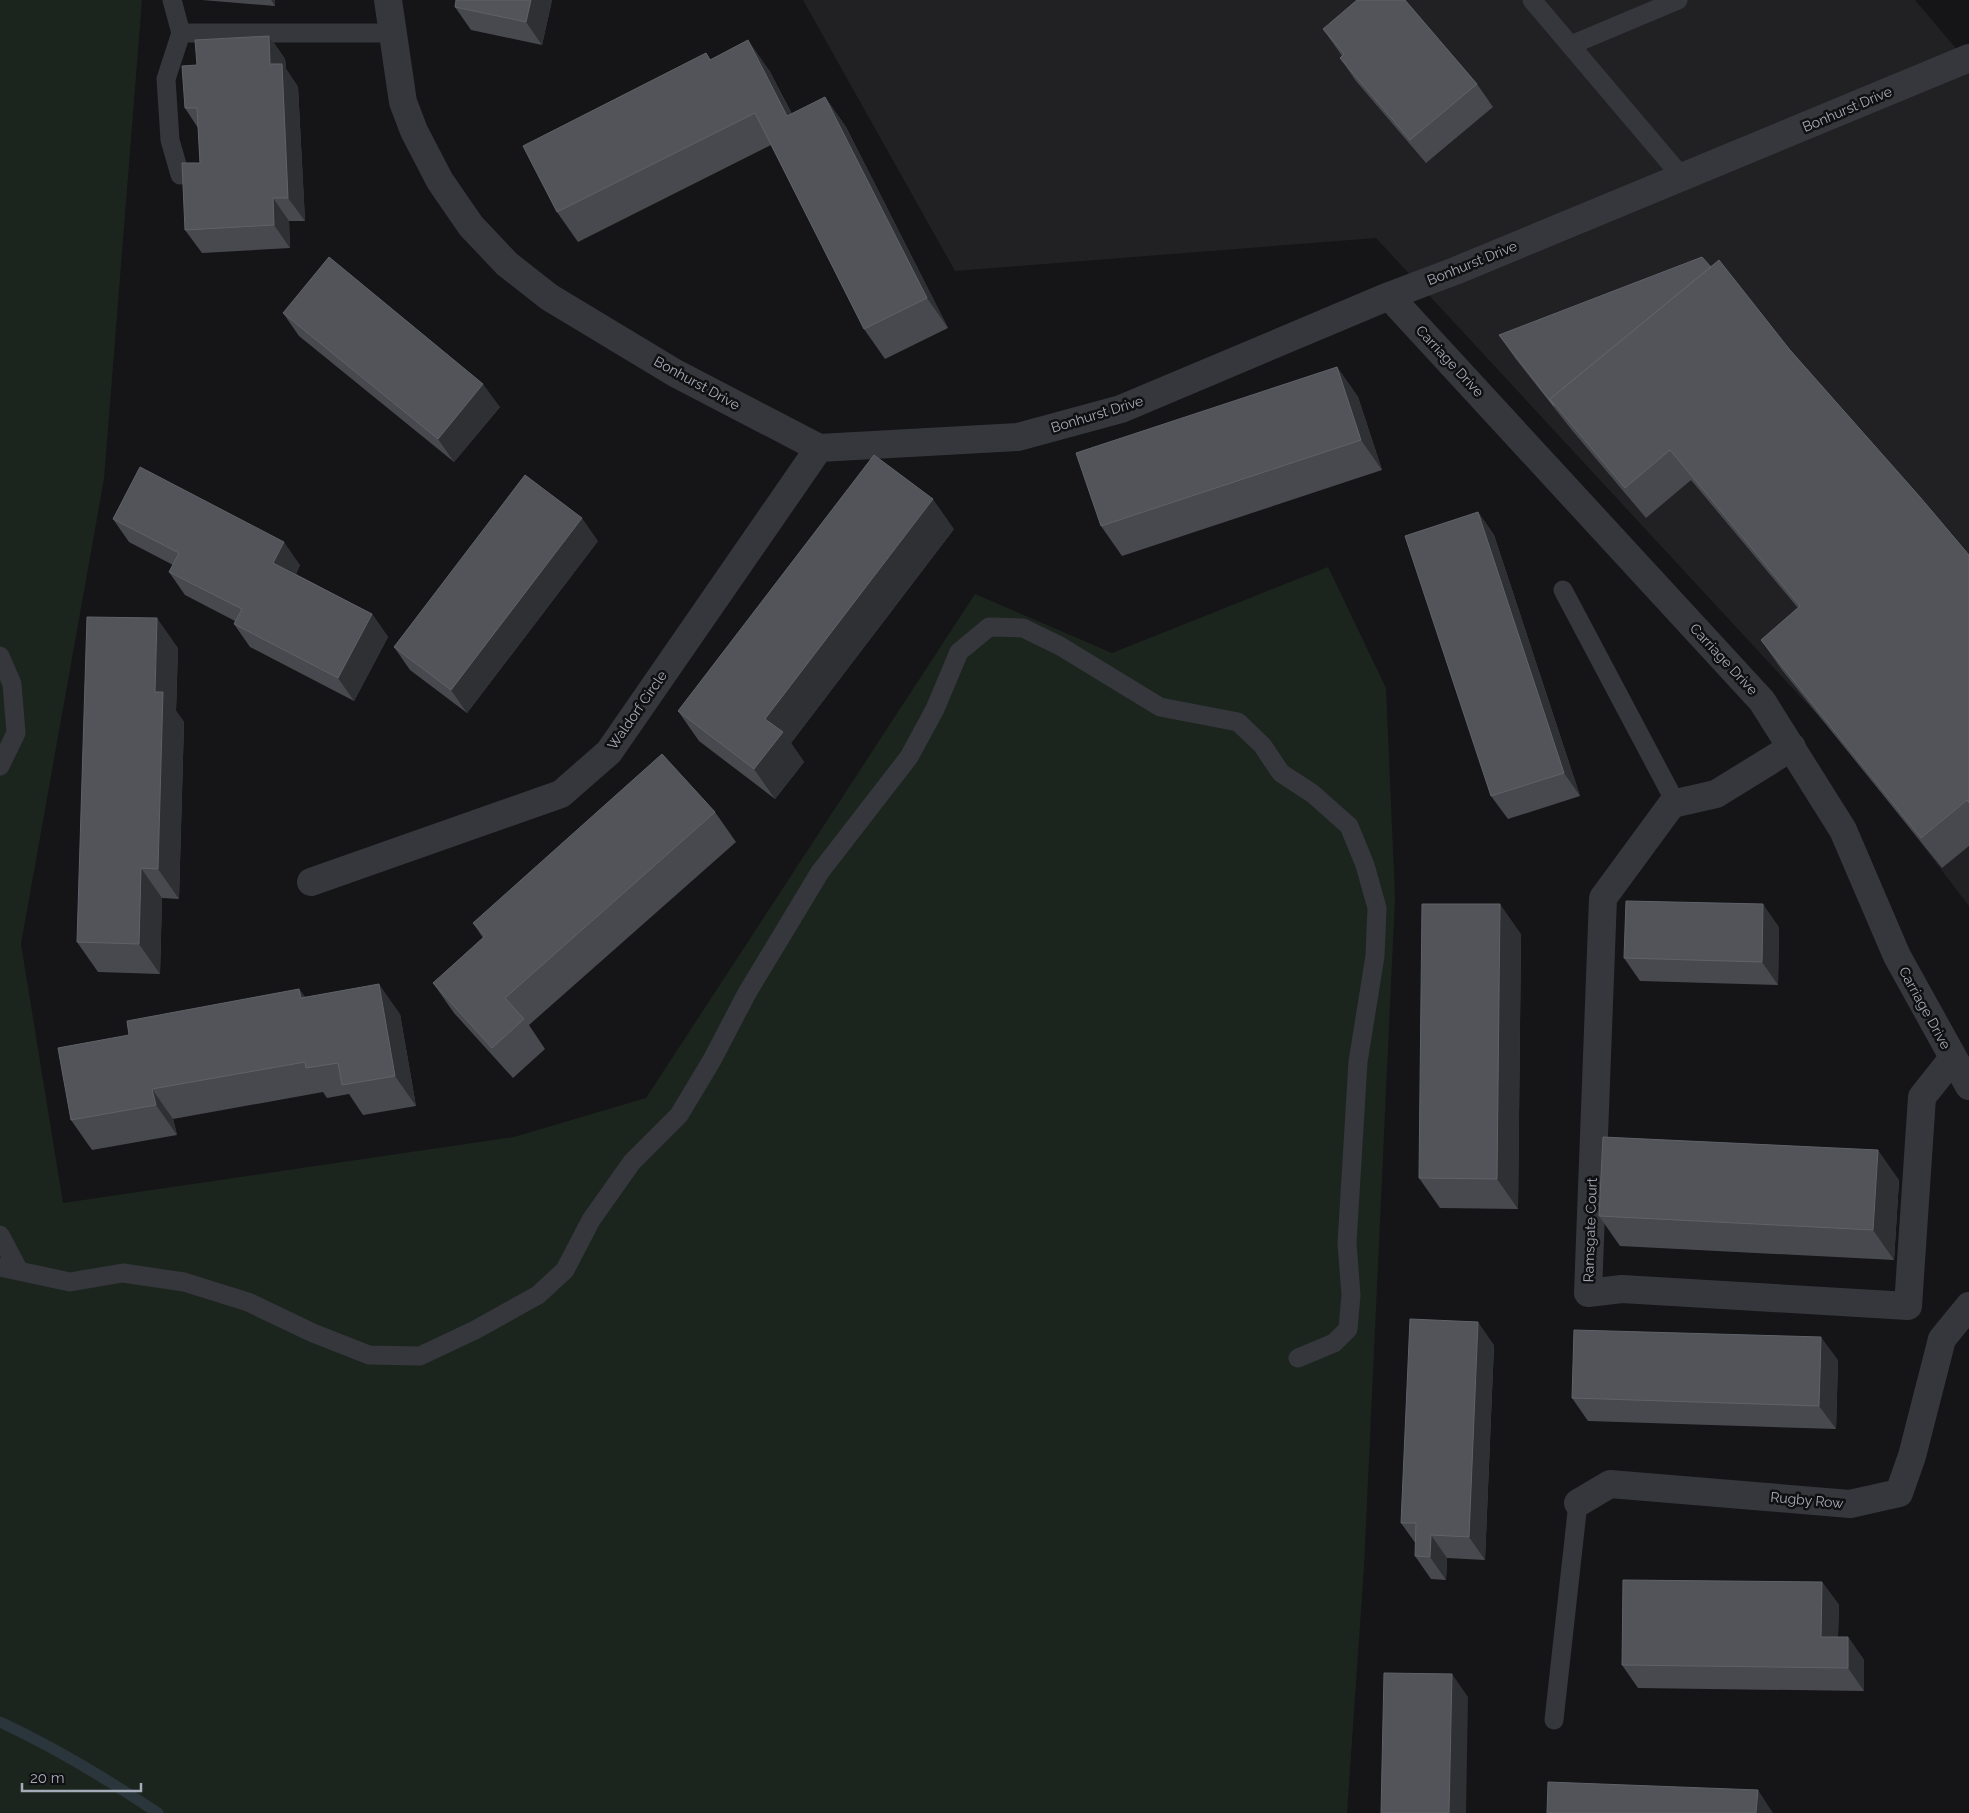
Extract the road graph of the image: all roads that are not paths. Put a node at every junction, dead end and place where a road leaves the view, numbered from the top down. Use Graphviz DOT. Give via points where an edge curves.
graph roads {
  1 [pos="172,0"];
  2 [pos="388,0"];
  3 [pos="1532,0"];
  4 [pos="1678,0"];
  5 [pos="181,32"];
  6 [pos="393,33"];
  7 [pos="1571,45"];
  8 [pos="1969,58"];
  9 [pos="180,175"];
  10 [pos="1682,177"];
  11 [pos="1389,296"];
  12 [pos="819,448"];
  13 [pos="1563,590"];
  14 [pos="0,656"];
  15 [pos="1792,747"];
  16 [pos="0,766"];
  17 [pos="1672,804"];
  18 [pos="311,882"];
  19 [pos="1954,1058"];
  20 [pos="1969,1086"];
  21 [pos="0,1235"];
  22 [pos="9,1268"];
  23 [pos="1969,1306"];
  24 [pos="1298,1358"];
  25 [pos="1578,1503"];
  26 [pos="1554,1720"];
  1 -- 5 [label="lane"];
  2 -- 6 [label="street, Bonhurst Drive"];
  3 -- 7 [label="lane"];
  4 -- 7 [label="lane"];
  5 -- 6 [label="lane"];
  5 -- 9 [label="lane" via="166,79 170,140"];
  6 -- 12 [label="street, Bonhurst Drive" via="403,102 414,131 440,181 471,226 507,264 550,297 675,373"];
  7 -- 10 [label="lane"];
  8 -- 10 [label="street, Bonhurst Drive"];
  10 -- 11 [label="street, Bonhurst Drive"];
  11 -- 12 [label="street, Bonhurst Drive" via="1121,409 1018,437"];
  11 -- 15 [label="street, Carriage Drive" via="1762,701"];
  12 -- 18 [label="street, Waldorf Circle" via="609,752 561,794"];
  13 -- 17 [label="lane" via="1670,792"];
  14 -- 16 [label="lane" via="12,684 16,733"];
  15 -- 17 [label="street" via="1716,794"];
  15 -- 19 [label="street, Carriage Drive" via="1843,830 1896,956"];
  17 -- 19 [label="street, Ramsgate Court" via="1602,898 1588,1293 1622,1289 1908,1306 1922,1097"];
  19 -- 20 [label="street, Carriage Drive"];
  21 -- 22 [label="lane"];
  22 -- 24 [label="lane" via="70,1282 123,1273 184,1282 248,1302 369,1355 420,1356 538,1295 565,1270 590,1220 632,1162 679,1116 747,993 820,872 909,757 959,652 989,627 1023,628 1060,646 1160,707 1238,722 1262,745 1281,773 1313,794 1349,826 1365,865 1377,908 1375,956 1358,1062 1347,1243 1352,1296 1348,1329 1334,1342"];
  23 -- 25 [label="street, Rugby Row" via="1942,1339 1899,1494 1850,1504 1610,1484"];
  25 -- 26 [label="lane"];
}
